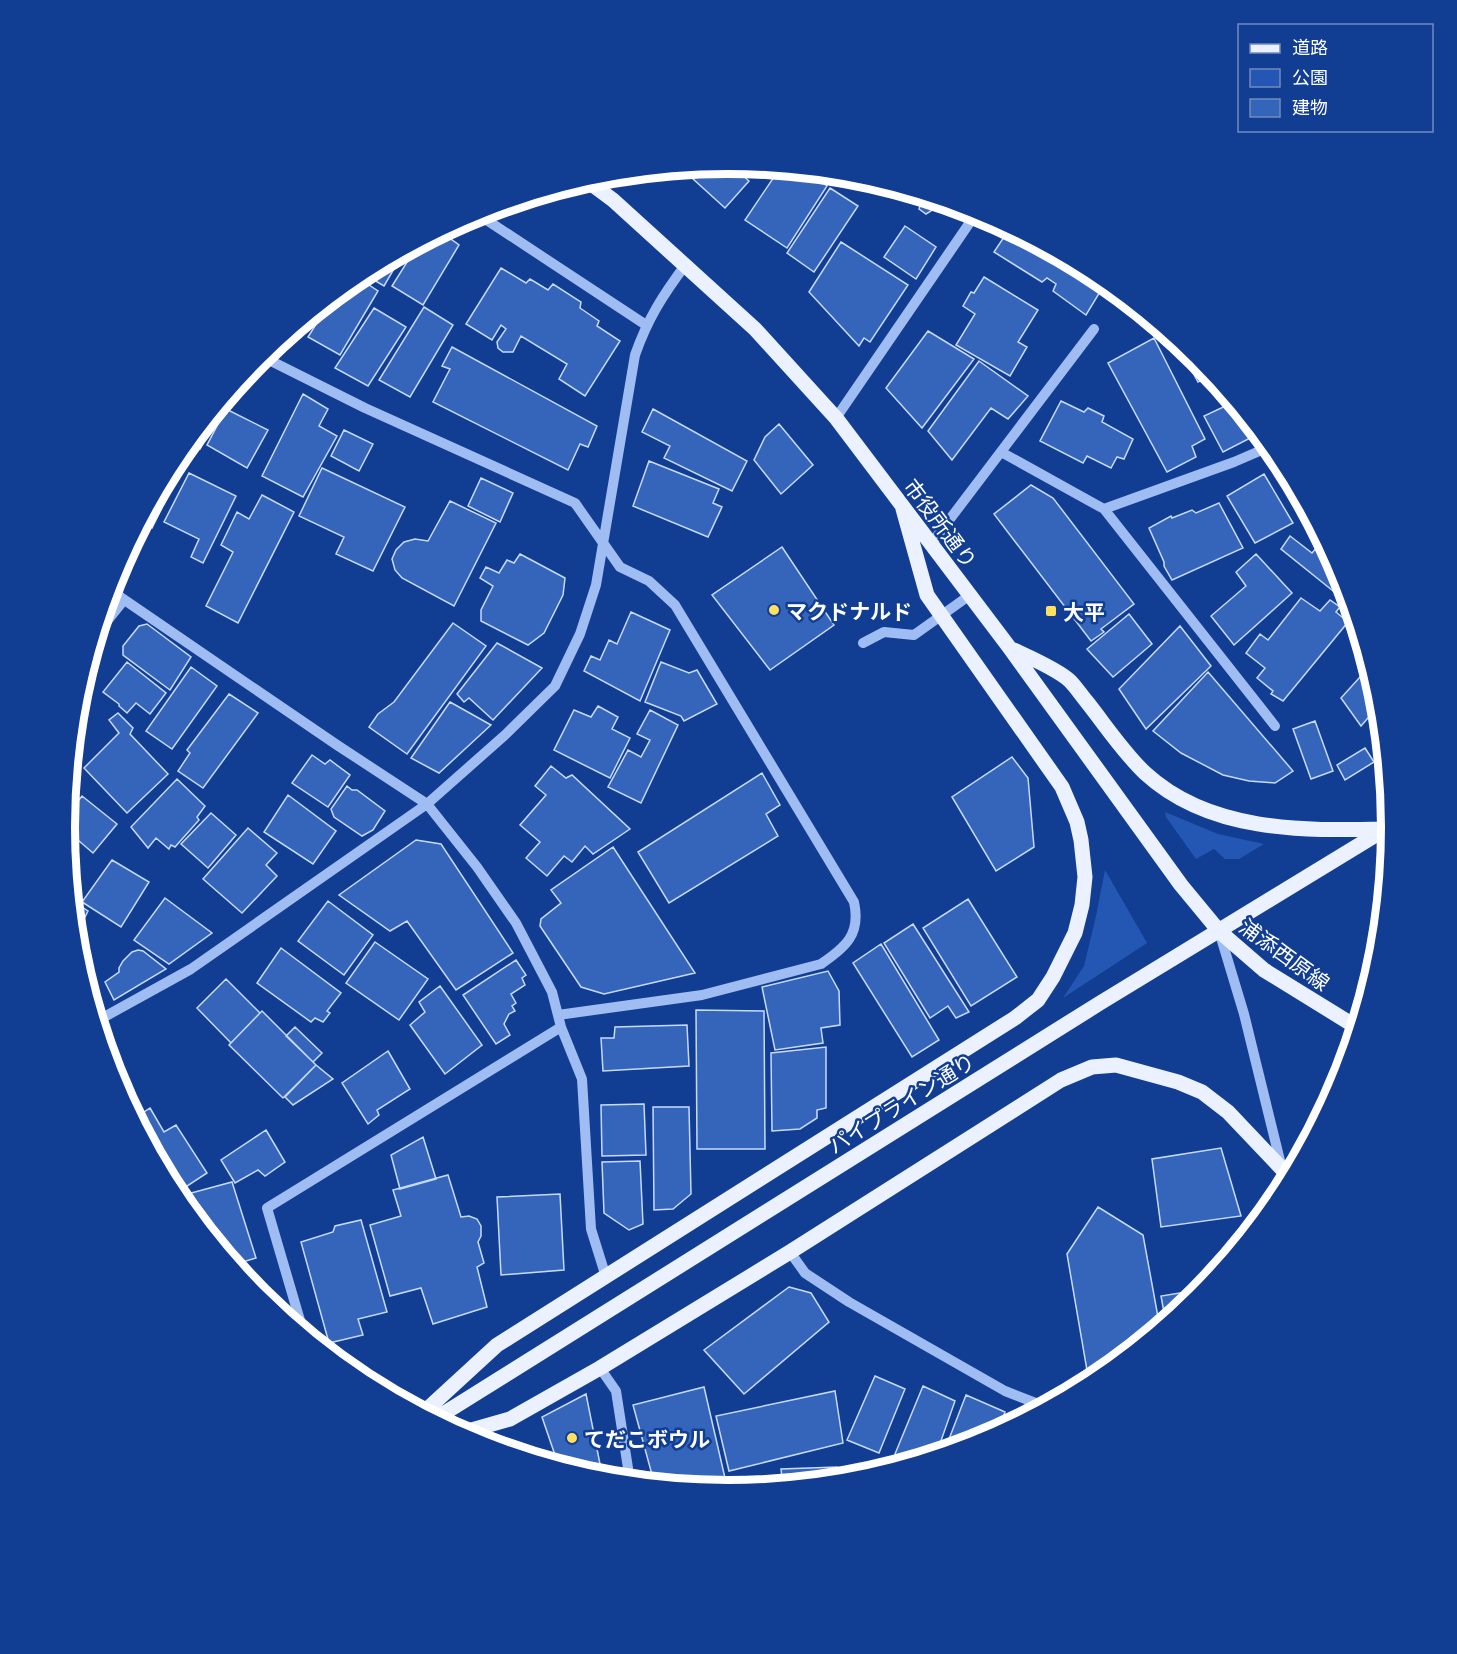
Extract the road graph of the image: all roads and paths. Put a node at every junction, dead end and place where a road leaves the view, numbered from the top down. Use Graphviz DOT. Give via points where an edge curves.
graph roads {
  1 [pos="596,187"];
  2 [pos="486,220"];
  3 [pos="971,220"];
  4 [pos="686,264"];
  5 [pos="646,325"];
  6 [pos="1094,328"];
  7 [pos="271,361"];
  8 [pos="836,418"];
  9 [pos="1262,450"];
  10 [pos="1001,452"];
  11 [pos="903,509"];
  12 [pos="1104,509"];
  13 [pos="603,542"];
  14 [pos="931,544"];
  15 [pos="970,595"];
  16 [pos="118,596"];
  17 [pos="124,600"];
  18 [pos="943,616"];
  19 [pos="110,618"];
  20 [pos="863,643"];
  21 [pos="1009,647"];
  22 [pos="1275,726"];
  23 [pos="427,804"];
  24 [pos="1382,827"];
  25 [pos="1382,831"];
  26 [pos="1219,931"];
  27 [pos="558,1014"];
  28 [pos="104,1017"];
  29 [pos="1351,1024"];
  30 [pos="561,1027"];
  31 [pos="1283,1171"];
  32 [pos="1282,1174"];
  33 [pos="790,1252"];
  34 [pos="606,1277"];
  35 [pos="300,1319"];
  36 [pos="600,1368"];
  37 [pos="1036,1403"];
  38 [pos="429,1408"];
  39 [pos="442,1414"];
  40 [pos="474,1429"];
  41 [pos="629,1473"];
  1 -- 4 [label="main road, 市役所通り"];
  2 -- 5 [label="street"];
  3 -- 8 [label="street"];
  4 -- 5 [label="street"];
  4 -- 8 [label="main road, 市役所通り" via="755,329"];
  5 -- 13 [label="street" via="634,355"];
  6 -- 10 [label="street"];
  7 -- 13 [label="street" via="575,503"];
  8 -- 11 [label="main road, 市役所通り"];
  9 -- 12 [label="street"];
  10 -- 12 [label="street"];
  10 -- 14 [label="street"];
  11 -- 14 [label="main road, 市役所通り"];
  11 -- 18 [label="main road" via="927,595"];
  12 -- 22 [label="street"];
  13 -- 23 [label="street" via="596,585 555,686"];
  13 -- 27 [label="street" via="620,567 649,581 675,605 854,902 857,916 848,942 821,964 702,995"];
  14 -- 15 [label="main road, 市役所通り"];
  15 -- 18 [label="street"];
  15 -- 21 [label="main road, 市役所通り"];
  16 -- 17 [label="street"];
  17 -- 19 [label="street"];
  17 -- 23 [label="street"];
  18 -- 20 [label="street" via="914,635 884,632"];
  18 -- 34 [label="main road" via="1062,787 1077,822 1085,877 1082,905 1075,933 1053,977 1038,1000 1015,1018"];
  21 -- 24 [label="main road" via="1069,679 1145,772 1168,792 1209,812 1281,828"];
  21 -- 26 [label="main road, 市役所通り" via="1180,885"];
  23 -- 27 [label="street" via="516,923 552,992"];
  23 -- 28 [label="street" via="190,969"];
  25 -- 26 [label="main road, パイプライン通り"];
  26 -- 29 [label="main road, 浦添西原線" via="1264,970"];
  26 -- 31 [label="street"];
  26 -- 39 [label="main road, パイプライン通り"];
  27 -- 30 [label="street"];
  30 -- 34 [label="street" via="582,1079 591,1229"];
  30 -- 35 [label="street" via="267,1208"];
  32 -- 33 [label="main road" via="1228,1112 1202,1092 1116,1065 1092,1067 1061,1080"];
  33 -- 36 [label="main road"];
  33 -- 37 [label="street" via="805,1273 849,1302 1005,1391"];
  34 -- 38 [label="main road" via="497,1345"];
  36 -- 40 [label="main road" via="510,1419"];
  36 -- 41 [label="street" via="616,1391"];
}
